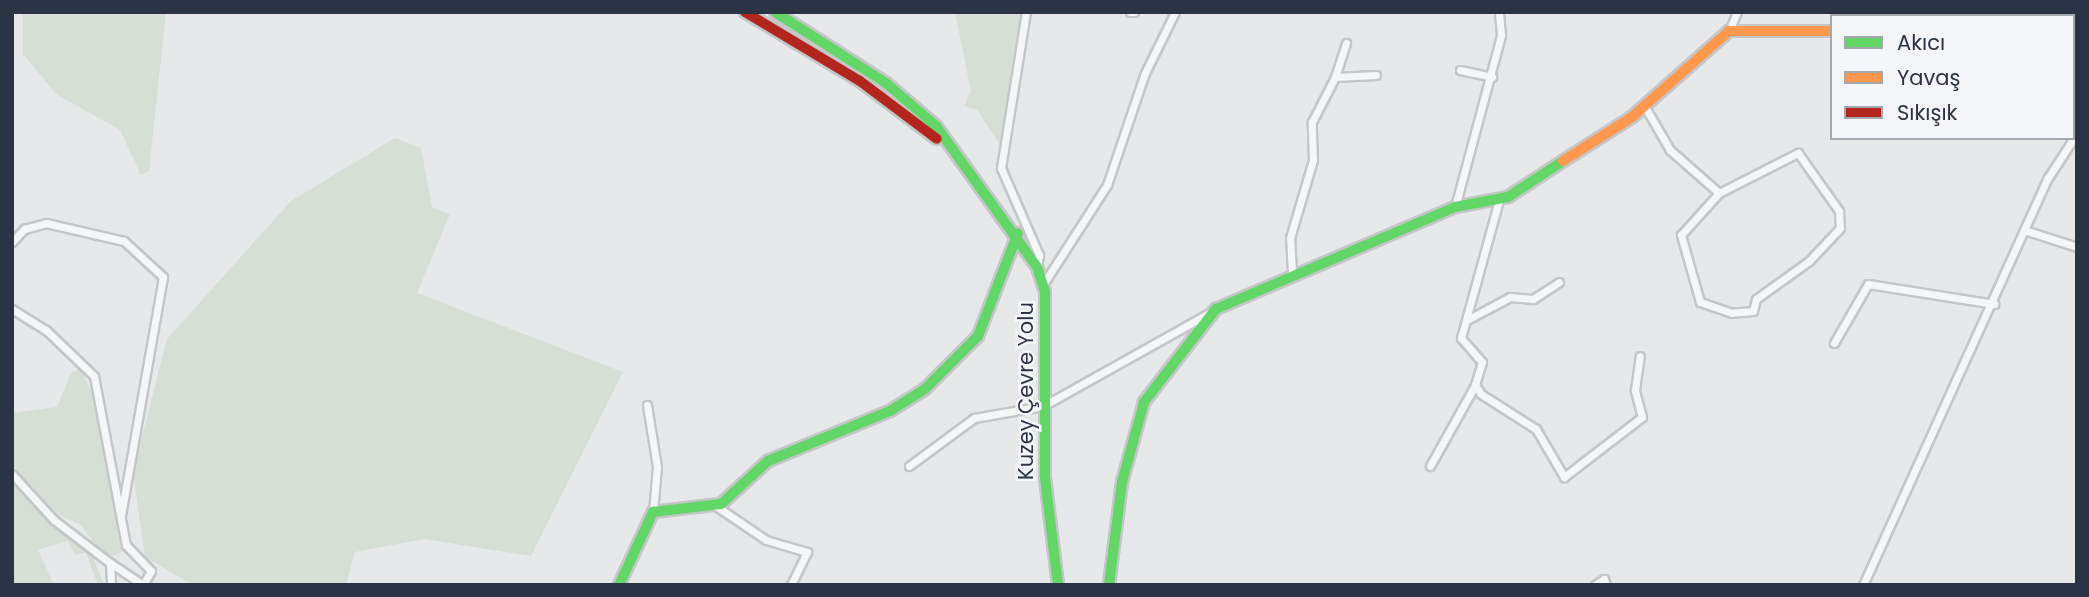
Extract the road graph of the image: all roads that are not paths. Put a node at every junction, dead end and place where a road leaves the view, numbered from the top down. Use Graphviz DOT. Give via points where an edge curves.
graph roads {
  1 [pos="745,12"];
  2 [pos="775,12"];
  3 [pos="1026,12"];
  4 [pos="1175,12"];
  5 [pos="1499,12"];
  6 [pos="1737,12"];
  7 [pos="1728,31"];
  8 [pos="1830,32"];
  9 [pos="1346,43"];
  10 [pos="1460,70"];
  11 [pos="1376,75"];
  12 [pos="1335,77"];
  13 [pos="1492,77"];
  14 [pos="1645,107"];
  15 [pos="2073,140"];
  16 [pos="975,175"];
  17 [pos="1719,193"];
  18 [pos="1499,200"];
  19 [pos="1455,207"];
  20 [pos="2024,230"];
  21 [pos="1018,233"];
  22 [pos="12,242"];
  23 [pos="2077,247"];
  24 [pos="1037,267"];
  25 [pos="1292,273"];
  26 [pos="1044,282"];
  27 [pos="1559,282"];
  28 [pos="1994,304"];
  29 [pos="12,309"];
  30 [pos="1216,309"];
  31 [pos="1467,320"];
  32 [pos="1834,343"];
  33 [pos="1640,356"];
  34 [pos="1475,385"];
  35 [pos="647,405"];
  36 [pos="1043,406"];
  37 [pos="909,466"];
  38 [pos="1430,466"];
  39 [pos="12,474"];
  40 [pos="716,506"];
  41 [pos="653,512"];
  42 [pos="121,515"];
  43 [pos="110,563"];
  44 [pos="111,585"];
  45 [pos="618,585"];
  46 [pos="791,585"];
  47 [pos="1058,585"];
  48 [pos="1109,585"];
  49 [pos="1595,585"];
  50 [pos="1606,585"];
  51 [pos="1863,585"];
  1 -- 16 [label="street, Kuzey Çevre Yolu" via="898,107"];
  2 -- 16 [label="street, Kuzey Çevre Yolu" via="914,105"];
  3 -- 24 [label="street" via="1001,168 1039,255"];
  4 -- 26 [label="street" via="1145,73 1107,186"];
  5 -- 13 [label="street"];
  6 -- 7 [label="street"];
  7 -- 8 [label="street"];
  7 -- 14 [label="street"];
  9 -- 12 [label="street"];
  10 -- 13 [label="street"];
  11 -- 12 [label="street"];
  12 -- 25 [label="street" via="1312,122 1313,160 1290,238"];
  13 -- 19 [label="street"];
  14 -- 17 [label="street" via="1671,150"];
  14 -- 18 [label="street"];
  15 -- 20 [label="street"];
  16 -- 21 [label="street, Kuzey Çevre Yolu"];
  17 -- 17 [label="street" via="1798,153 1839,211 1840,228 1809,261 1756,299 1753,311 1732,313 1700,302 1681,235"];
  18 -- 19 [label="street"];
  18 -- 31 [label="street"];
  19 -- 25 [label="street"];
  20 -- 23 [label="street"];
  20 -- 28 [label="street"];
  21 -- 24 [label="street, Kuzey Çevre Yolu"];
  21 -- 40 [label="street" via="978,336 925,389 881,415 768,461"];
  22 -- 42 [label="street" via="24,229 46,223 124,241 163,277"];
  24 -- 26 [label="street, Kuzey Çevre Yolu"];
  25 -- 30 [label="street"];
  26 -- 36 [label="street, Kuzey Çevre Yolu"];
  27 -- 31 [label="street" via="1533,299 1510,297"];
  28 -- 32 [label="street" via="1868,284"];
  28 -- 51 [label="street"];
  29 -- 42 [label="street" via="46,330 94,376"];
  30 -- 36 [label="street"];
  30 -- 48 [label="street" via="1144,402 1122,482"];
  31 -- 34 [label="street" via="1461,341 1482,362"];
  33 -- 34 [label="street" via="1635,390 1642,417 1564,477 1536,429"];
  34 -- 38 [label="street"];
  35 -- 41 [label="street" via="657,467"];
  36 -- 37 [label="street" via="974,418"];
  36 -- 47 [label="street, Kuzey Çevre Yolu"];
  39 -- 43 [label="street" via="54,520"];
  40 -- 41 [label="street"];
  40 -- 46 [label="street" via="766,540 807,552"];
  41 -- 45 [label="street"];
  42 -- 43 [label="street" via="126,545 151,577 137,584"];
  43 -- 44 [label="street"];
  49 -- 50 [label="street" via="1604,579"];
}
